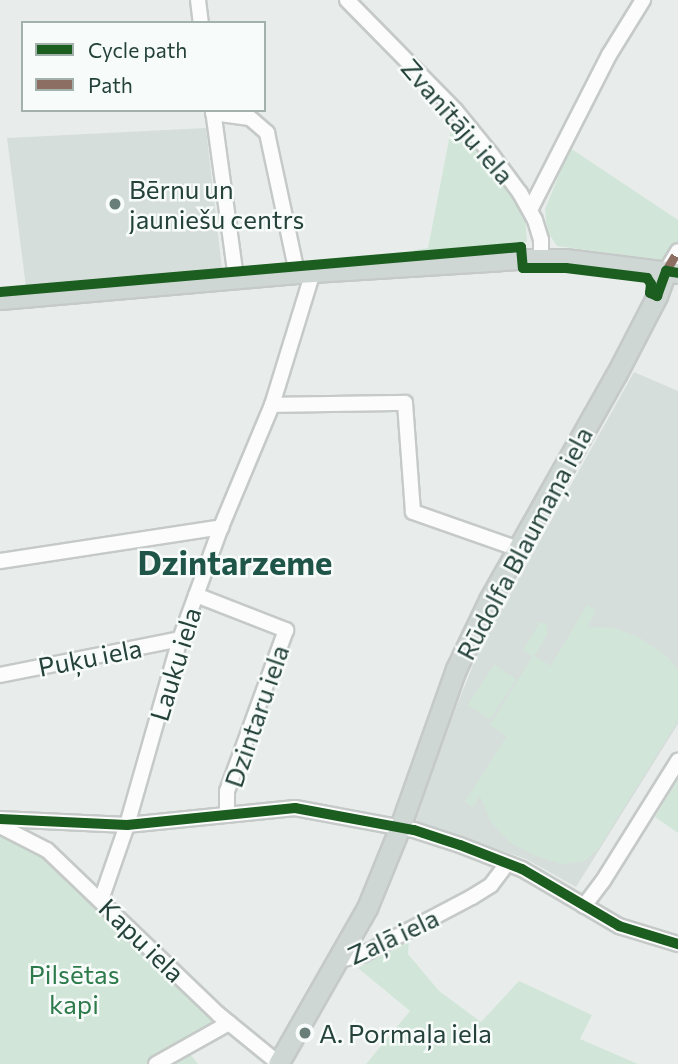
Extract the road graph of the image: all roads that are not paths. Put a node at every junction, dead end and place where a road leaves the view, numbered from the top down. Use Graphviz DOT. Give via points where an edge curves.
graph roads {
  1 [pos="198,0"];
  2 [pos="347,0"];
  3 [pos="643,0"];
  4 [pos="201,21"];
  5 [pos="213,112"];
  6 [pos="530,210"];
  7 [pos="678,251"];
  8 [pos="541,258"];
  9 [pos="672,272"];
  10 [pos="305,273"];
  11 [pos="236,278"];
  12 [pos="0,301"];
  13 [pos="272,405"];
  14 [pos="220,527"];
  15 [pos="516,548"];
  16 [pos="0,561"];
  17 [pos="196,595"];
  18 [pos="180,639"];
  19 [pos="0,675"];
  20 [pos="678,761"];
  21 [pos="227,815"];
  22 [pos="0,819"];
  23 [pos="127,825"];
  24 [pos="0,826"];
  25 [pos="400,827"];
  26 [pos="507,863"];
  27 [pos="102,900"];
  28 [pos="584,906"];
  29 [pos="678,944"];
  30 [pos="339,960"];
  31 [pos="229,1023"];
  32 [pos="156,1064"];
  33 [pos="278,1064"];
  1 -- 4 [label="street"];
  2 -- 6 [label="street, Zvanītāju iela" via="473,130"];
  3 -- 6 [label="street" via="609,55"];
  5 -- 10 [label="street" via="250,118 267,133"];
  5 -- 11 [label="street"];
  6 -- 8 [label="street, Zvanītāju iela" via="541,240"];
  7 -- 9 [label="street, Rūdolfa Blaumaņa iela"];
  8 -- 9 [label="main road"];
  8 -- 10 [label="main road"];
  9 -- 15 [label="main road, Rūdolfa Blaumaņa iela"];
  10 -- 11 [label="main road"];
  10 -- 13 [label="street, Lauku iela"];
  11 -- 12 [label="main road"];
  13 -- 14 [label="street, Lauku iela"];
  13 -- 15 [label="street" via="405,403 413,512"];
  14 -- 16 [label="street"];
  14 -- 17 [label="street, Lauku iela"];
  15 -- 25 [label="main road, Rūdolfa Blaumaņa iela" via="456,669"];
  17 -- 18 [label="street, Lauku iela"];
  17 -- 21 [label="street, Dzintaru iela" via="286,630 227,791"];
  18 -- 19 [label="street, Puķu iela"];
  18 -- 23 [label="street, Lauku iela"];
  20 -- 28 [label="street"];
  21 -- 23 [label="street"];
  21 -- 25 [label="street" via="295,808"];
  22 -- 23 [label="street"];
  23 -- 27 [label="street, Lauku iela"];
  24 -- 27 [label="street, Kapu iela" via="47,850"];
  25 -- 26 [label="street"];
  25 -- 30 [label="main road, Rūdolfa Blaumaņa iela" via="367,908"];
  26 -- 28 [label="street"];
  26 -- 30 [label="street, Zaļā iela" via="491,885 472,897 362,955"];
  27 -- 31 [label="street, Kapu iela"];
  28 -- 29 [label="street" via="618,926"];
  30 -- 33 [label="main road, Zaļā iela"];
  31 -- 32 [label="street"];
  31 -- 33 [label="street, Kapu iela"];
}
